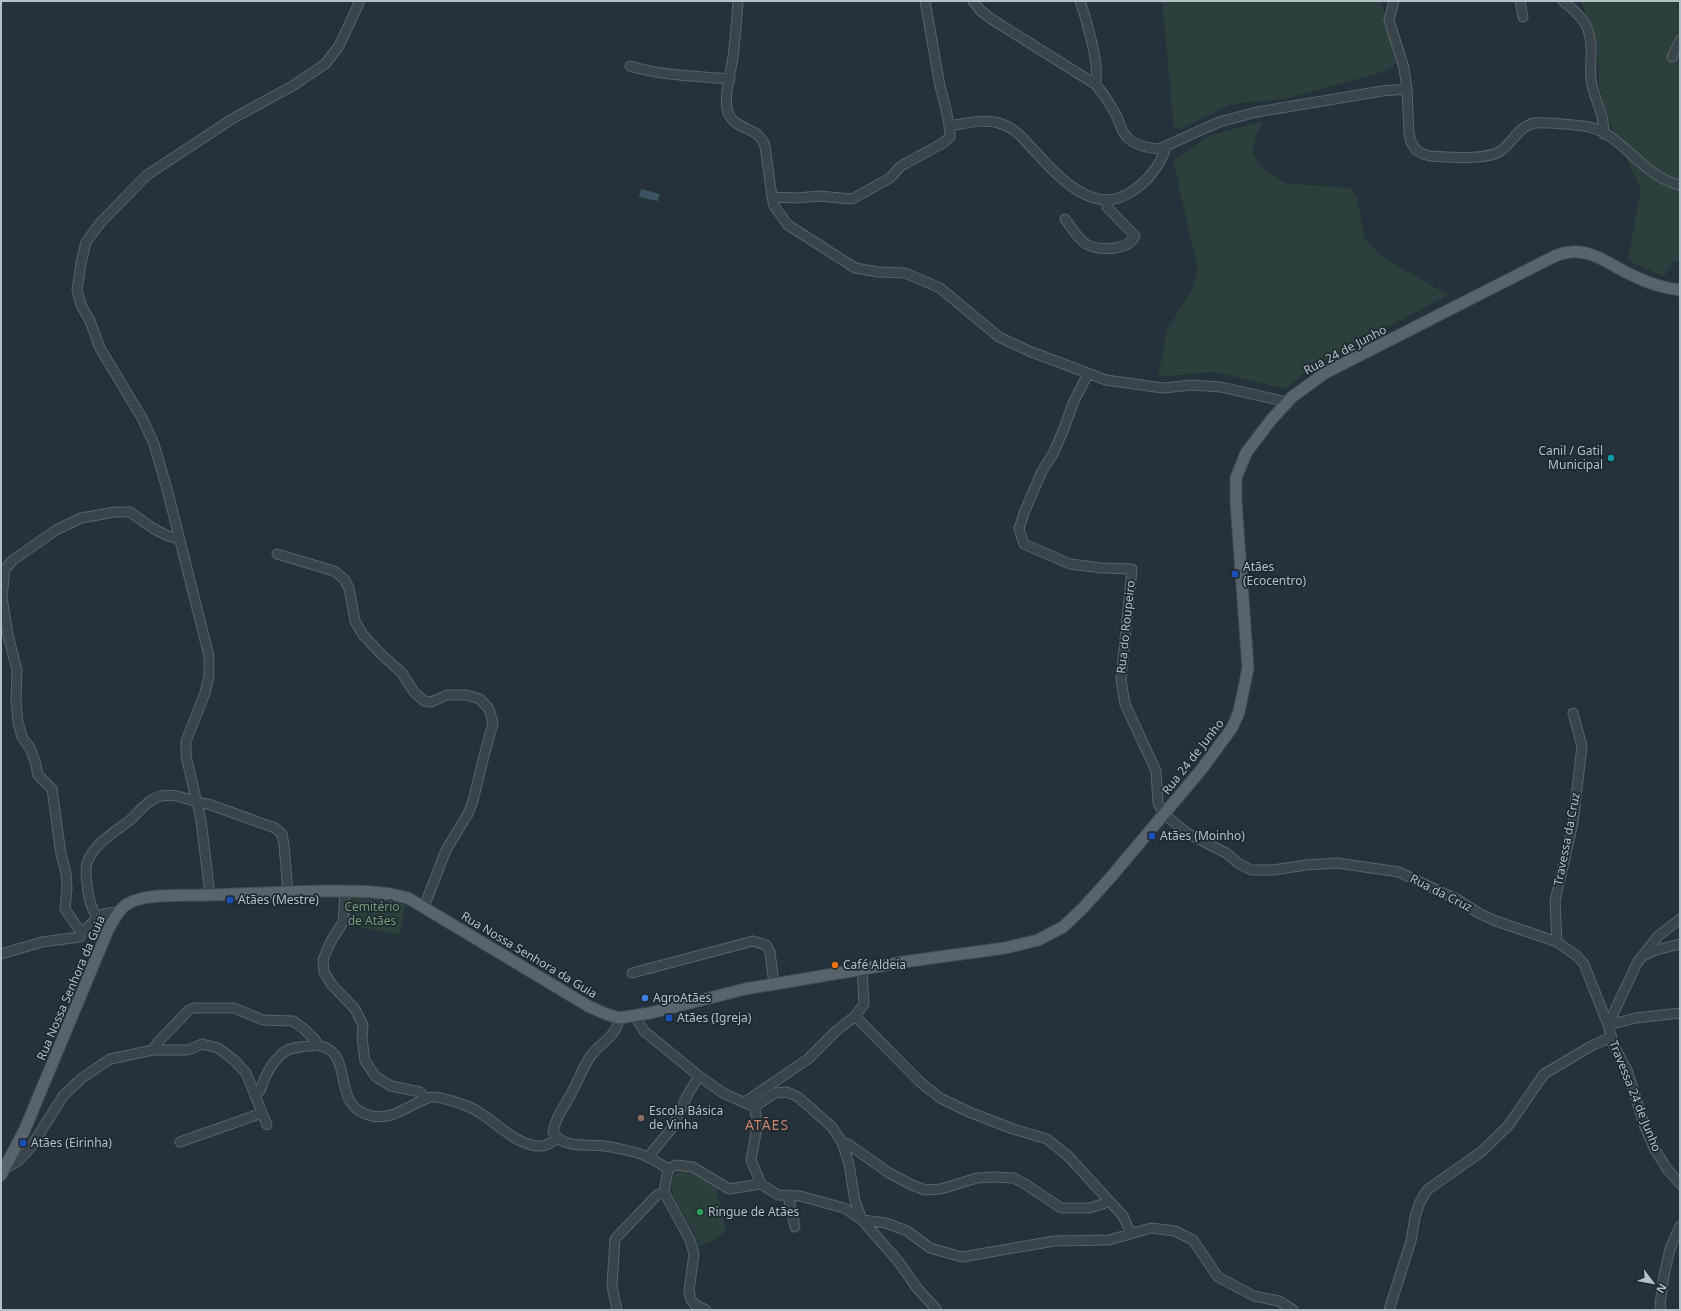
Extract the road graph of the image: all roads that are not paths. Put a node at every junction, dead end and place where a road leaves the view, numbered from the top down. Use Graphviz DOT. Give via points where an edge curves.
graph roads {
  1 [pos="360,1"];
  2 [pos="738,1"];
  3 [pos="925,1"];
  4 [pos="972,1"];
  5 [pos="1080,1"];
  6 [pos="1394,1"];
  7 [pos="1520,1"];
  8 [pos="1563,1"];
  9 [pos="1523,17"];
  10 [pos="1680,40"];
  11 [pos="1672,57"];
  12 [pos="630,66"];
  13 [pos="730,79"];
  14 [pos="1095,84"];
  15 [pos="1407,89"];
  16 [pos="950,126"];
  17 [pos="1604,134"];
  18 [pos="1166,147"];
  19 [pos="1680,185"];
  20 [pos="772,197"];
  21 [pos="1108,200"];
  22 [pos="1065,219"];
  23 [pos="1680,290"];
  24 [pos="1088,374"];
  25 [pos="1287,402"];
  26 [pos="179,539"];
  27 [pos="277,554"];
  28 [pos="1,625"];
  29 [pos="8,635"];
  30 [pos="1574,713"];
  31 [pos="197,803"];
  32 [pos="1164,814"];
  33 [pos="345,891"];
  34 [pos="288,892"];
  35 [pos="210,895"];
  36 [pos="424,907"];
  37 [pos="118,912"];
  38 [pos="96,916"];
  39 [pos="1680,919"];
  40 [pos="83,932"];
  41 [pos="1557,942"];
  42 [pos="1680,944"];
  43 [pos="1,954"];
  44 [pos="1642,956"];
  45 [pos="862,970"];
  46 [pos="632,973"];
  47 [pos="774,984"];
  48 [pos="1680,1013"];
  49 [pos="635,1016"];
  50 [pos="855,1016"];
  51 [pos="619,1018"];
  52 [pos="1608,1025"];
  53 [pos="1612,1037"];
  54 [pos="319,1046"];
  55 [pos="153,1050"];
  56 [pos="699,1076"];
  57 [pos="256,1095"];
  58 [pos="426,1099"];
  59 [pos="744,1102"];
  60 [pos="754,1107"];
  61 [pos="262,1113"];
  62 [pos="266,1126"];
  63 [pos="556,1138"];
  64 [pos="180,1142"];
  65 [pos="842,1142"];
  66 [pos="648,1157"];
  67 [pos="668,1169"];
  68 [pos="3,1172"];
  69 [pos="761,1184"];
  70 [pos="1680,1184"];
  71 [pos="664,1192"];
  72 [pos="788,1195"];
  73 [pos="1108,1200"];
  74 [pos="862,1220"];
  75 [pos="1680,1226"];
  76 [pos="795,1227"];
  77 [pos="1130,1234"];
  78 [pos="616,1310"];
  79 [pos="706,1310"];
  80 [pos="937,1310"];
  81 [pos="1293,1310"];
  82 [pos="1389,1310"];
  83 [pos="1661,1310"];
  1 -- 26 [label="street" via="339,46 325,64 294,85 232,119 147,175 101,222 86,242 77,290 81,305 100,348 142,418 154,444"];
  2 -- 13 [label="street"];
  3 -- 16 [label="street"];
  4 -- 14 [label="street" via="993,20"];
  5 -- 14 [label="street" via="1092,44"];
  6 -- 15 [label="street" via="1389,20 1400,50"];
  7 -- 9 [label="street"];
  8 -- 17 [label="street" via="1580,15 1590,32 1590,78 1601,110"];
  10 -- 11 [label="street"];
  12 -- 13 [label="street"];
  13 -- 20 [label="street" via="726,102 728,113 737,124 763,138"];
  14 -- 18 [label="street" via="1104,93 1128,139 1149,148"];
  15 -- 17 [label="street" via="1411,142 1416,150 1423,154 1448,157 1486,156 1498,152 1521,130 1533,123 1589,127"];
  15 -- 18 [label="street" via="1257,112 1219,122"];
  16 -- 20 [label="street" via="950,137 943,143 901,166 890,178 852,199 819,196"];
  16 -- 21 [label="street" via="973,122 1002,124 1018,132 1066,182 1086,196"];
  17 -- 19 [label="street" via="1654,174"];
  18 -- 21 [label="street" via="1163,157 1142,185 1123,197"];
  20 -- 24 [label="street" via="774,206 788,225 855,268 905,273 940,288 1000,337"];
  21 -- 22 [label="street" via="1107,207 1135,236 1133,241 1125,245 1109,249 1085,243"];
  23 -- 25 [label="main road, Rua 24 de Junho" via="1647,282 1598,257 1565,252 1326,373 1305,386"];
  24 -- 25 [label="street" via="1106,380 1163,388 1221,386"];
  24 -- 32 [label="street, Rua do Roupeiro" via="1074,401 1053,454 1042,470 1019,529 1024,544 1070,564 1132,569 1121,680 1125,704 1156,771 1158,803"];
  25 -- 32 [label="main road, Rua 24 de Junho" via="1246,453 1236,478 1248,668 1240,712 1222,743"];
  26 -- 29 [label="street" via="154,529 130,512 81,518 56,530 13,560 5,569 2,596"];
  26 -- 31 [label="street" via="209,656 209,676 205,693 186,742 186,756"];
  27 -- 36 [label="street" via="334,571 344,579 349,588 356,621 363,635 402,673 414,692 424,701 431,702 447,695 466,695 480,699 489,709 493,723 474,801 446,850"];
  28 -- 29 [label="street"];
  29 -- 40 [label="street" via="17,670 16,701 22,737 30,748 38,775 52,789 66,873 65,909"];
  30 -- 41 [label="street, Travessa da Cruz" via="1582,746 1573,823 1555,901"];
  31 -- 34 [label="street" via="208,804 267,824 282,834"];
  31 -- 35 [label="street"];
  31 -- 38 [label="street" via="176,795 152,799 94,850 87,863 86,872 87,891"];
  32 -- 41 [label="street, Rua da Cruz" via="1187,833 1226,853 1251,870 1337,863 1399,872 1458,900 1480,914"];
  32 -- 45 [label="main road, Rua Nossa Senhora da Guia" via="1083,908 1063,927 1038,940 1005,948"];
  33 -- 34 [label="main road, Rua Nossa Senhora da Guia"];
  33 -- 36 [label="main road, Rua Nossa Senhora da Guia" via="390,893 408,898"];
  33 -- 58 [label="street" via="343,922 323,960 324,972 332,985 355,1008 363,1024 362,1038 366,1061 376,1077 391,1086 420,1092"];
  34 -- 35 [label="main road, Rua Nossa Senhora da Guia"];
  35 -- 37 [label="main road, Rua Nossa Senhora da Guia" via="138,899 128,903"];
  36 -- 51 [label="main road, Rua Nossa Senhora da Guia" via="588,1006"];
  37 -- 38 [label="street"];
  37 -- 68 [label="main road, Rua Nossa Senhora da Guia" via="108,930 25,1129"];
  38 -- 40 [label="street" via="93,923"];
  39 -- 44 [label="street" via="1658,936"];
  40 -- 43 [label="street" via="80,937 42,942"];
  41 -- 52 [label="street, Rua da Cruz" via="1584,964"];
  42 -- 44 [label="street"];
  44 -- 52 [label="street"];
  45 -- 47 [label="main road, Rua Nossa Senhora da Guia"];
  45 -- 50 [label="street" via="864,1004"];
  46 -- 47 [label="street" via="753,941 766,945 770,952"];
  47 -- 49 [label="main road, Rua Nossa Senhora da Guia"];
  48 -- 52 [label="street" via="1636,1018"];
  49 -- 51 [label="main road, Rua Nossa Senhora da Guia"];
  49 -- 56 [label="street" via="644,1031"];
  50 -- 59 [label="street" via="808,1059"];
  50 -- 73 [label="street" via="920,1082 940,1098 969,1112 1047,1139 1068,1156"];
  51 -- 63 [label="street" via="611,1036 591,1055 573,1092 555,1120 553,1132"];
  52 -- 53 [label="street, Travessa 24 de Junho"];
  53 -- 70 [label="street, Travessa 24 de Junho" via="1627,1070 1655,1150"];
  53 -- 82 [label="street" via="1593,1045 1544,1074 1508,1126 1481,1152 1427,1190 1414,1217 1411,1241"];
  54 -- 55 [label="street" via="293,1021 263,1020 234,1008 194,1008 189,1010"];
  54 -- 57 [label="street" via="291,1048 278,1056 264,1080 261,1091"];
  54 -- 58 [label="street" via="336,1055 348,1100 357,1110 373,1117 395,1115"];
  55 -- 57 [label="street" via="188,1050 202,1044 218,1048 246,1073"];
  55 -- 68 [label="street" via="110,1059 82,1078 63,1096 18,1162"];
  56 -- 59 [label="street" via="723,1093"];
  56 -- 66 [label="street" via="672,1128"];
  57 -- 61 [label="street"];
  58 -- 63 [label="street" via="445,1099 469,1107 529,1145 542,1147"];
  59 -- 60 [label="street"];
  60 -- 65 [label="street" via="775,1093 787,1092 798,1097 832,1127"];
  60 -- 69 [label="street" via="758,1122 751,1160"];
  61 -- 62 [label="street"];
  61 -- 64 [label="street"];
  63 -- 66 [label="street" via="570,1144 604,1146"];
  65 -- 73 [label="street" via="889,1173 925,1190 941,1189 977,1178 1014,1178 1061,1208 1089,1208"];
  65 -- 74 [label="street" via="850,1164 855,1201"];
  66 -- 67 [label="street"];
  67 -- 69 [label="street" via="676,1165 693,1167 729,1189"];
  67 -- 71 [label="street"];
  69 -- 72 [label="street" via="778,1195"];
  71 -- 78 [label="street" via="657,1195 615,1239 612,1286"];
  71 -- 79 [label="street" via="690,1240 694,1254 689,1291 691,1300"];
  72 -- 74 [label="street" via="844,1208"];
  72 -- 76 [label="street"];
  73 -- 77 [label="street" via="1123,1216"];
  74 -- 77 [label="street" via="886,1223 908,1231 930,1248 962,1257 1054,1241 1109,1240"];
  74 -- 80 [label="street"];
  75 -- 83 [label="street" via="1670,1249 1664,1275"];
  77 -- 81 [label="street" via="1151,1228 1175,1231 1193,1240 1218,1277 1254,1296 1279,1301"];
}
